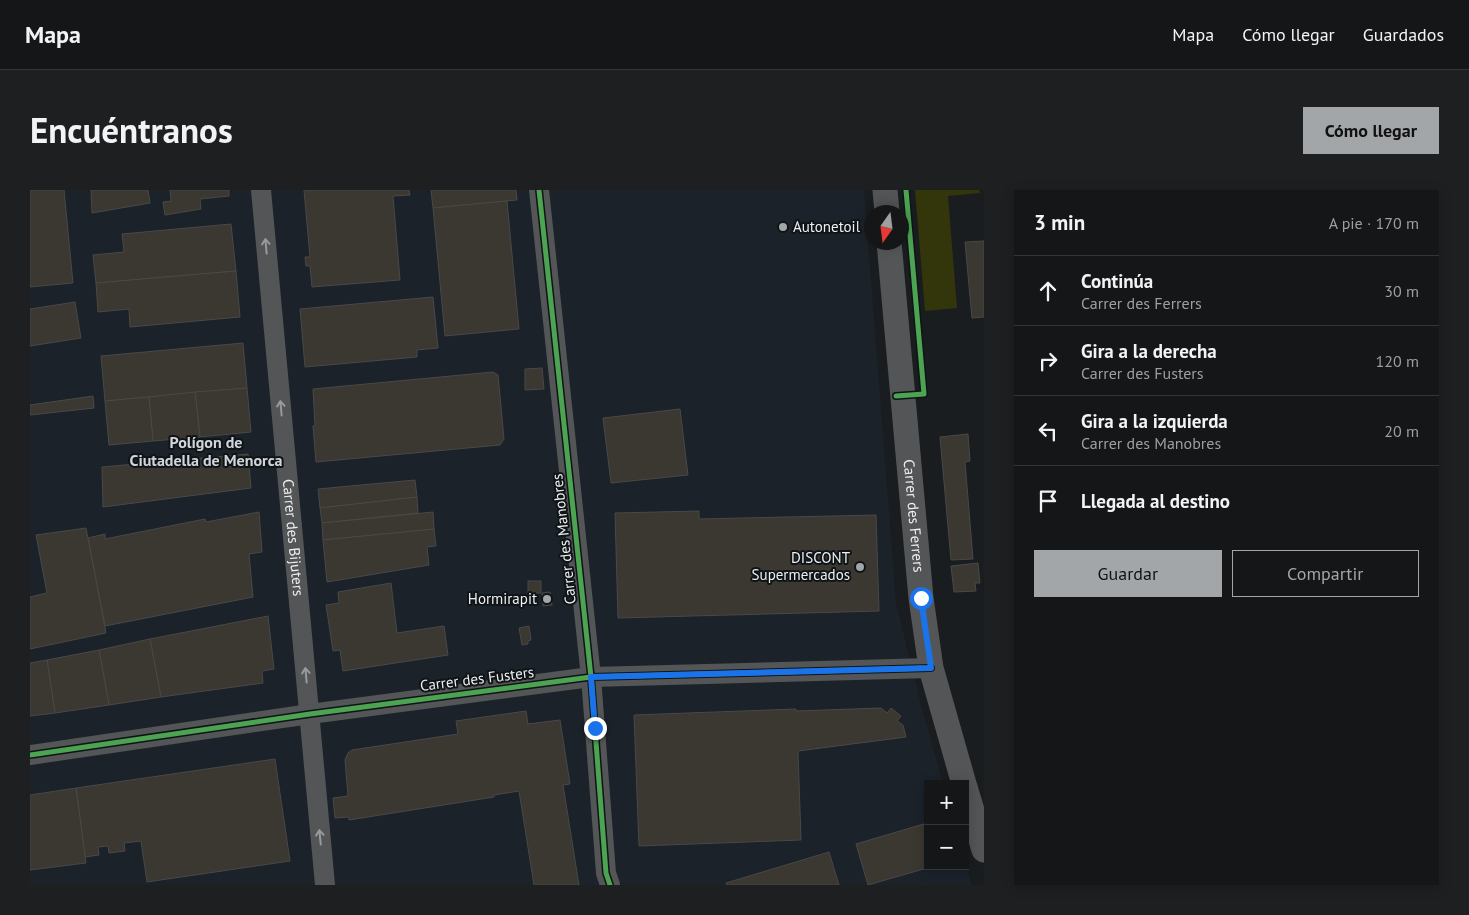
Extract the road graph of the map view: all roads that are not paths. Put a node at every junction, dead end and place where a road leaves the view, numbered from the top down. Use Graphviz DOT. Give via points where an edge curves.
graph roads {
  1 [pos="261,190"];
  2 [pos="539,190"];
  3 [pos="885,190"];
  4 [pos="886,205"];
  5 [pos="891,250"];
  6 [pos="931,668"];
  7 [pos="591,677"];
  8 [pos="310,714"];
  9 [pos="30,755"];
  10 [pos="963,780"];
  11 [pos="969,799"];
  12 [pos="984,850"];
  13 [pos="325,885"];
  14 [pos="610,885"];
  8 -- 1 [label="street, Carrer des Bijuters, one-way"];
  2 -- 7 [label="street, Carrer des Manobres"];
  3 -- 4 [label="street"];
  5 -- 6 [label="street, Carrer des Ferrers" via="921,598"];
  6 -- 7 [label="street, Carrer des Fusters"];
  6 -- 10 [label="street, Carrer des Ferrers"];
  7 -- 8 [label="street, Carrer des Fusters"];
  7 -- 14 [label="street, Carrer des Manobres" via="606,873"];
  8 -- 9 [label="street, Carrer des Fusters"];
  13 -- 8 [label="street, Carrer des Bijuters, one-way"];
  11 -- 12 [label="street, Carrer des Ferrers"];
}
